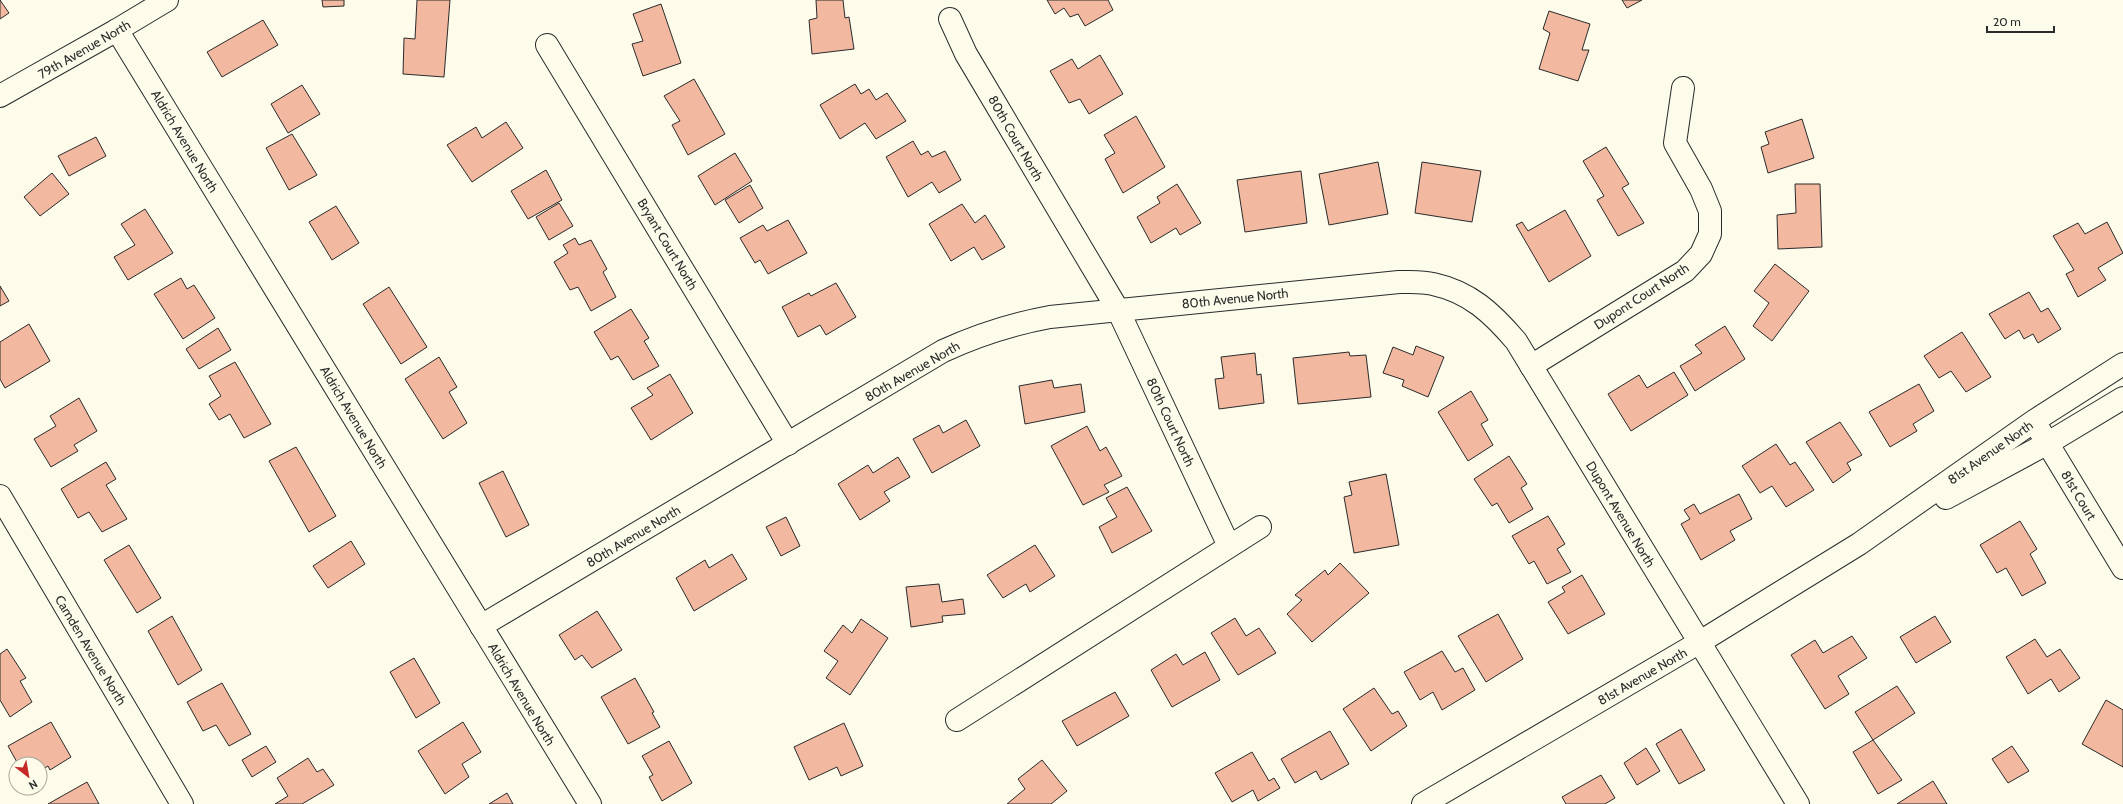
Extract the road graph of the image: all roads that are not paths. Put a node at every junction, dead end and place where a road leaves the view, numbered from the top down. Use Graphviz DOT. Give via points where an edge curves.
graph roads {
  1 [pos="167,0"];
  2 [pos="950,19"];
  3 [pos="117,30"];
  4 [pos="546,45"];
  5 [pos="1683,88"];
  6 [pos="0,96"];
  7 [pos="1399,282"];
  8 [pos="1118,310"];
  9 [pos="2123,364"];
  10 [pos="1531,366"];
  11 [pos="2123,398"];
  12 [pos="2034,421"];
  13 [pos="2048,443"];
  14 [pos="788,444"];
  15 [pos="3,509"];
  16 [pos="1260,527"];
  17 [pos="1859,544"];
  18 [pos="1229,546"];
  19 [pos="2123,568"];
  20 [pos="481,626"];
  21 [pos="1700,642"];
  22 [pos="957,720"];
  23 [pos="182,804"];
  24 [pos="590,804"];
  25 [pos="1423,804"];
  26 [pos="1798,804"];
  1 -- 3 [label="street, 79th Avenue North"];
  2 -- 8 [label="street, 80th Court North" via="966,54"];
  3 -- 6 [label="street, 79th Avenue North"];
  3 -- 20 [label="street, Aldrich Avenue North"];
  4 -- 14 [label="street, Bryant Court North"];
  5 -- 10 [label="street, Dupont Court North" via="1675,143 1710,211 1710,234 1701,254 1685,271"];
  7 -- 8 [label="street, 80th Avenue North"];
  7 -- 10 [label="street, Dupont Avenue North" via="1432,284 1465,295 1493,315 1516,341"];
  8 -- 14 [label="street, 80th Avenue North" via="1050,317 977,336 944,351"];
  8 -- 18 [label="street, 80th Court North"];
  9 -- 12 [label="street, 81st Avenue North"];
  10 -- 21 [label="street, Dupont Avenue North"];
  11 -- 13 [label="street, 81st Avenue North"];
  12 -- 13 [label="street, 81st Court"];
  12 -- 17 [label="street, 81st Avenue North"];
  13 -- 17 [label="street, 81st Avenue North"];
  13 -- 19 [label="street, 81st Court"];
  14 -- 20 [label="street, 80th Avenue North"];
  15 -- 23 [label="street, Camden Avenue North"];
  16 -- 18 [label="street"];
  17 -- 21 [label="street, 81st Avenue North"];
  18 -- 22 [label="street"];
  20 -- 24 [label="street, Aldrich Avenue North"];
  21 -- 25 [label="street, 81st Avenue North"];
  21 -- 26 [label="street, Dupont Avenue North"];
}
